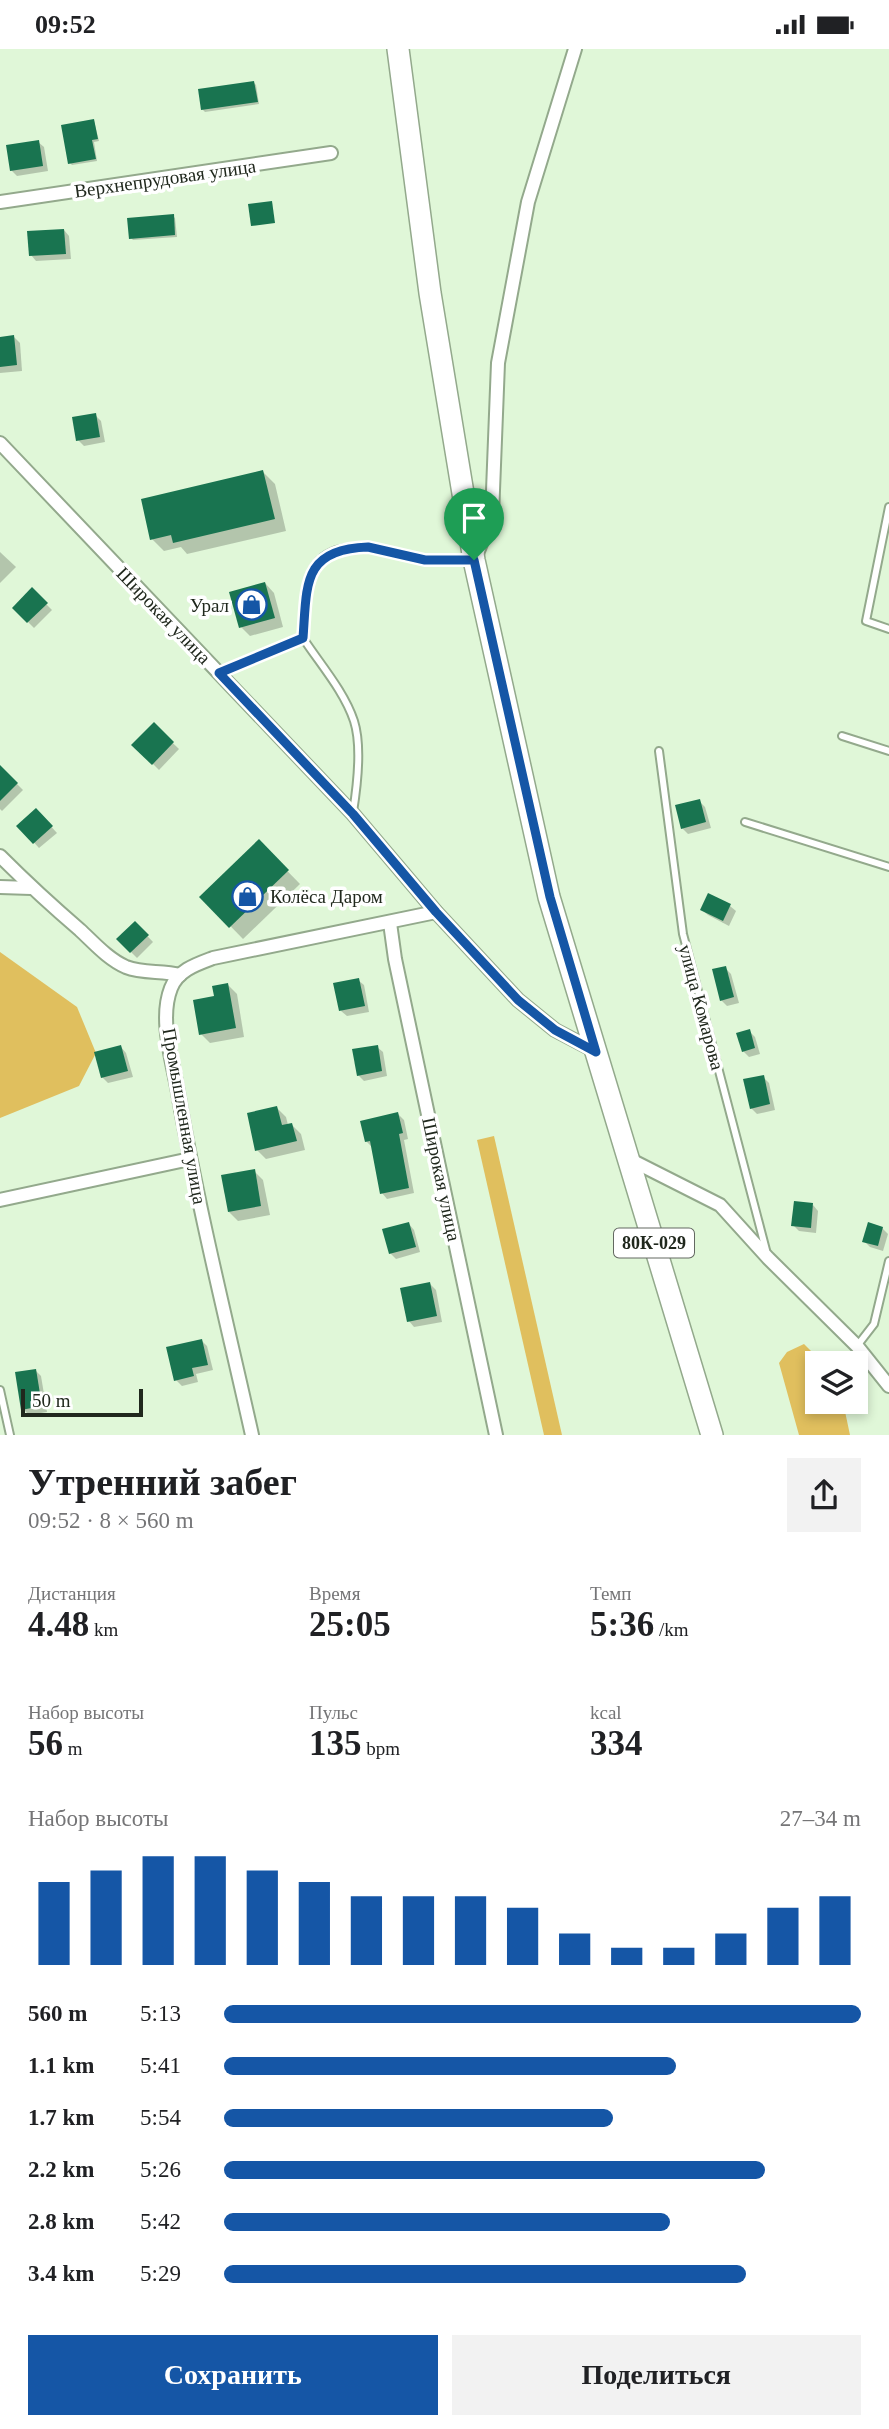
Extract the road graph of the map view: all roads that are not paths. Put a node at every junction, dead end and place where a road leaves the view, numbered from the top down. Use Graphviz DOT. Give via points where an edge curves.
graph roads {
  1 [pos="398,49"];
  2 [pos="575,49"];
  3 [pos="331,153"];
  4 [pos="0,202"];
  5 [pos="0,443"];
  6 [pos="889,507"];
  7 [pos="474,560"];
  8 [pos="889,629"];
  9 [pos="303,638"];
  10 [pos="219,673"];
  11 [pos="842,736"];
  12 [pos="659,751"];
  13 [pos="889,751"];
  14 [pos="353,814"];
  15 [pos="745,822"];
  16 [pos="0,856"];
  17 [pos="889,867"];
  18 [pos="0,887"];
  19 [pos="32,888"];
  20 [pos="436,912"];
  21 [pos="390,923"];
  22 [pos="180,975"];
  23 [pos="596,1052"];
  24 [pos="190,1159"];
  25 [pos="629,1159"];
  26 [pos="0,1200"];
  27 [pos="768,1258"];
  28 [pos="889,1261"];
  29 [pos="857,1346"];
  30 [pos="889,1385"];
  31 [pos="0,1390"];
  32 [pos="10,1435"];
  33 [pos="252,1435"];
  34 [pos="496,1435"];
  35 [pos="712,1435"];
  1 -- 7 [label="main road, 80К-029" via="430,293"];
  2 -- 7 [label="street" via="528,202 498,363 492,516"];
  3 -- 4 [label="street, Верхнепрудовая улица"];
  5 -- 10 [label="street, Широкая улица"];
  6 -- 8 [label="lane" via="866,621"];
  7 -- 9 [label="lane" via="425,560 368,547 331,554 316,565 307,585"];
  7 -- 23 [label="main road, 80К-029" via="550,897"];
  9 -- 10 [label="lane"];
  9 -- 14 [label="lane" via="347,704 355,724 359,778"];
  10 -- 14 [label="street, Широкая улица"];
  11 -- 13 [label="lane"];
  12 -- 27 [label="lane, улица Комарова" via="683,935"];
  14 -- 20 [label="street, Широкая улица"];
  15 -- 17 [label="lane"];
  16 -- 19 [label="street"];
  18 -- 19 [label="street"];
  19 -- 22 [label="street" via="128,968"];
  20 -- 21 [label="street"];
  20 -- 23 [label="street, Широкая улица" via="518,1000 555,1030"];
  21 -- 22 [label="street" via="213,958"];
  21 -- 34 [label="street, Широкая улица"];
  22 -- 24 [label="street, Промышленная улица" via="167,1007 167,1029"];
  23 -- 25 [label="main road, 80К-029"];
  24 -- 26 [label="street"];
  24 -- 33 [label="street, Промышленная улица"];
  25 -- 27 [label="street" via="720,1205"];
  25 -- 35 [label="main road, 80К-029"];
  27 -- 29 [label="street"];
  28 -- 29 [label="lane" via="874,1324"];
  29 -- 30 [label="street"];
  31 -- 32 [label="lane"];
}
